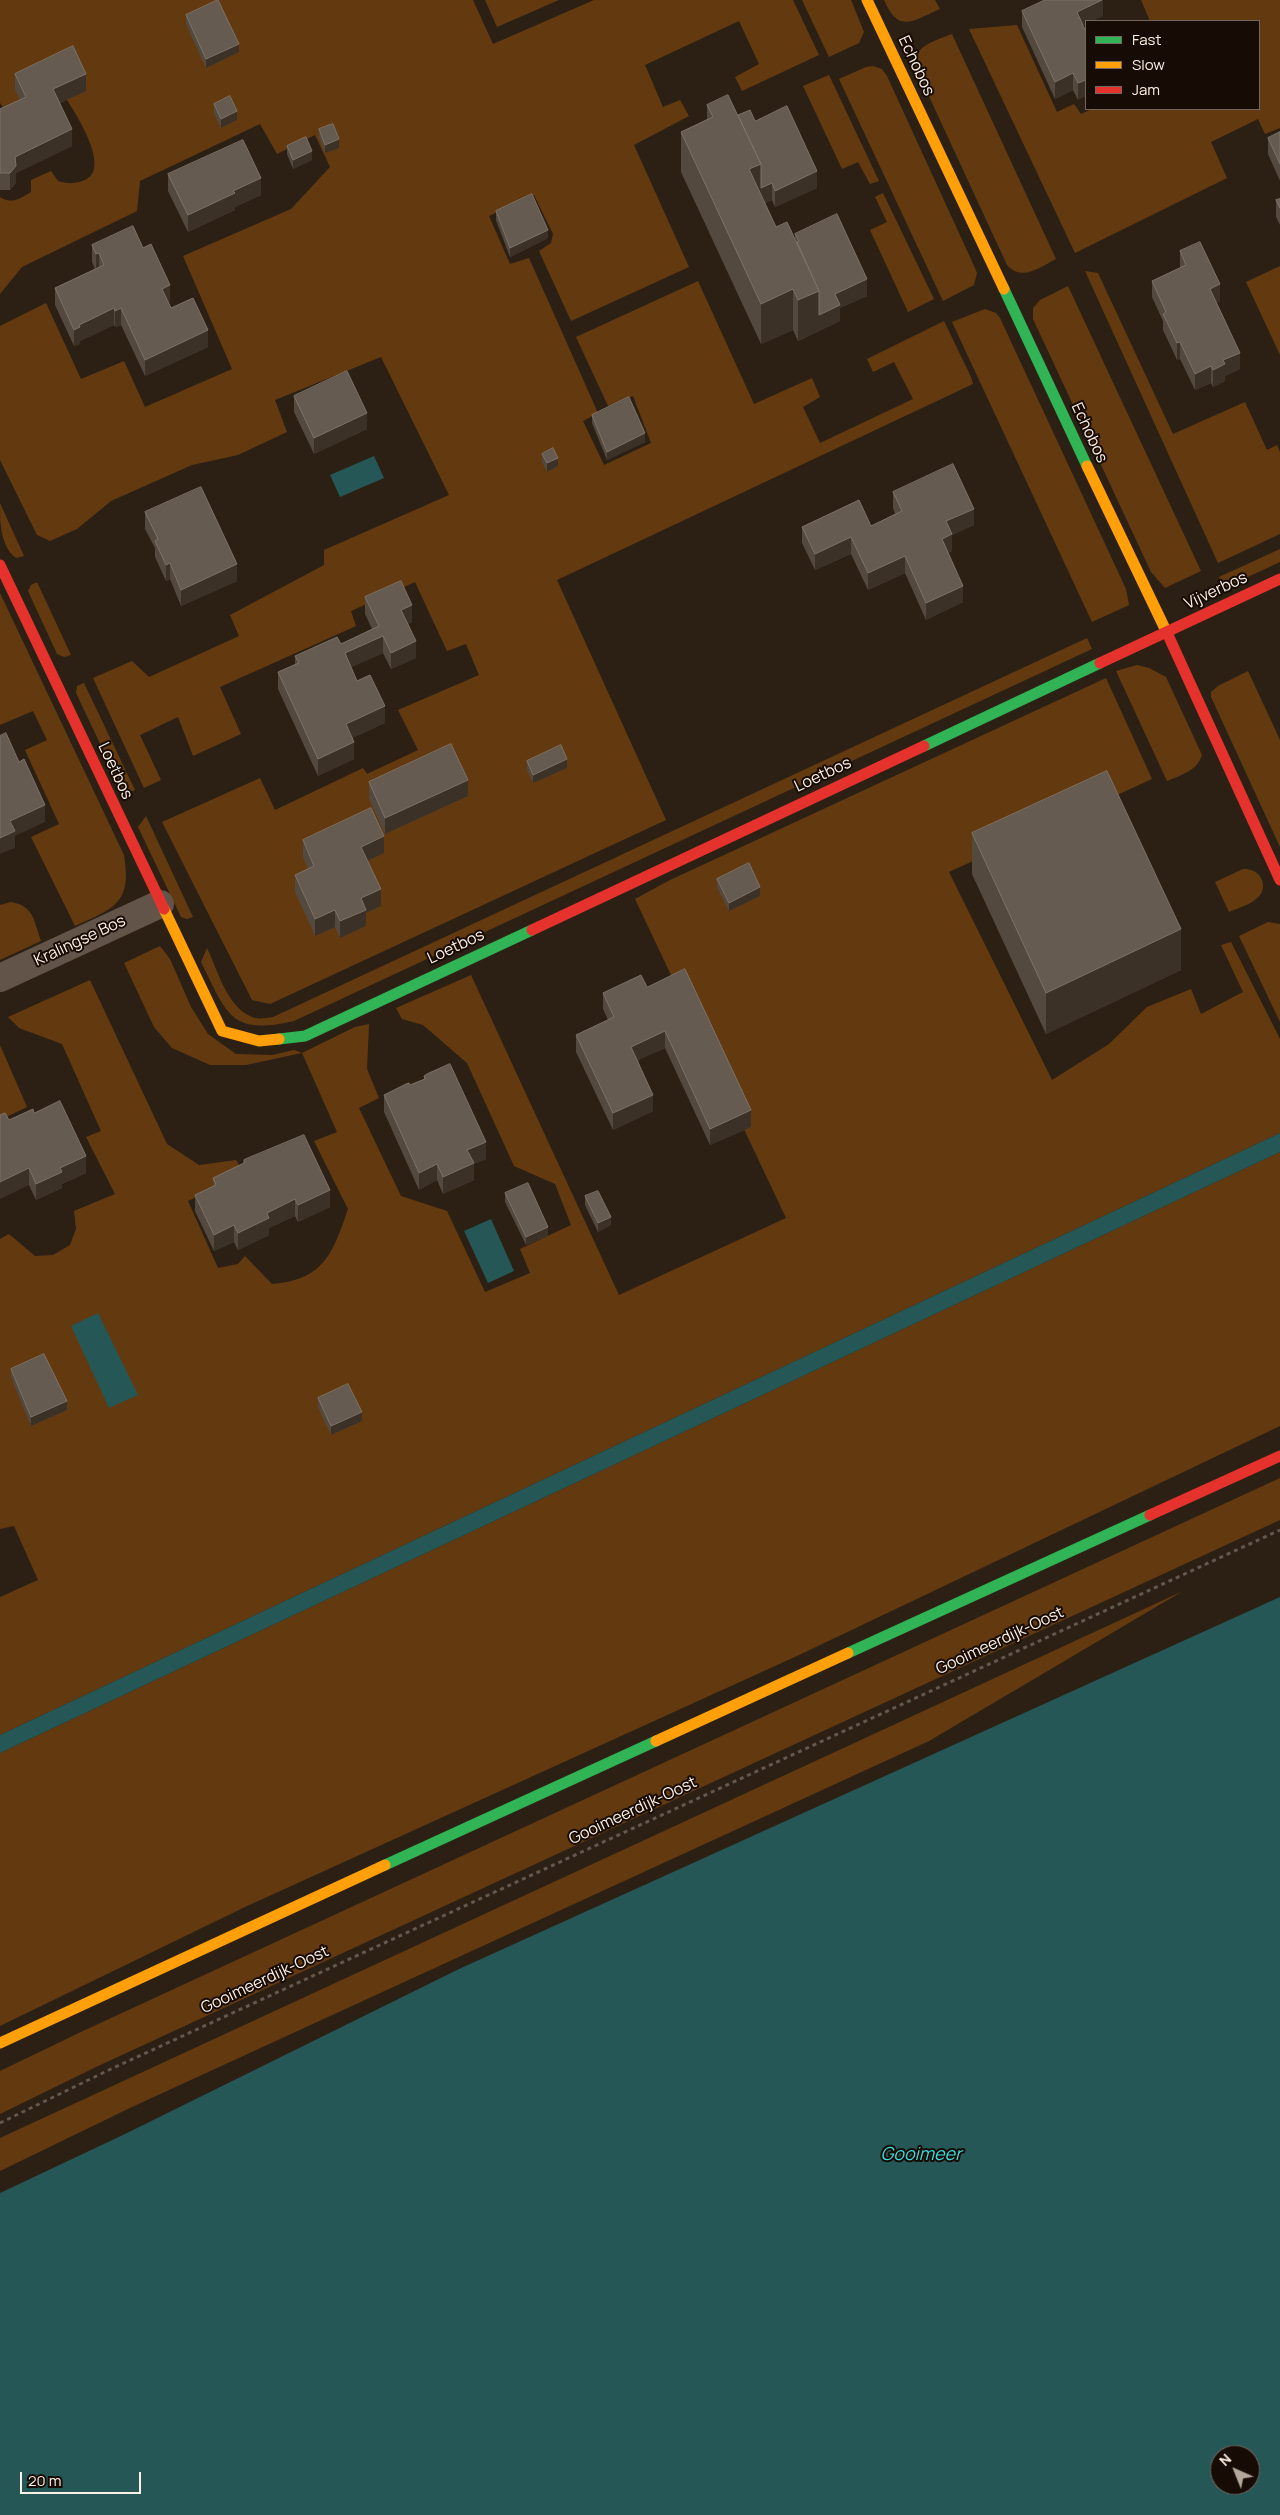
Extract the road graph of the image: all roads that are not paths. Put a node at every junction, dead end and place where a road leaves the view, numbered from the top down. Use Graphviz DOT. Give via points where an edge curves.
graph roads {
  1 [pos="867,0"];
  2 [pos="0,565"];
  3 [pos="1280,579"];
  4 [pos="1166,632"];
  5 [pos="1280,880"];
  6 [pos="160,904"];
  7 [pos="0,978"];
  8 [pos="1280,1456"];
  9 [pos="0,2044"];
  1 -- 4 [label="street, Echobos"];
  2 -- 6 [label="street, Loetbos"];
  3 -- 4 [label="street, Vijverbos"];
  4 -- 5 [label="street, Echobos"];
  4 -- 6 [label="street, Loetbos" via="305,1036 259,1042 222,1031"];
  6 -- 7 [label="street, Kralingse Bos"];
  8 -- 9 [label="street" via="88,2000"];
}
